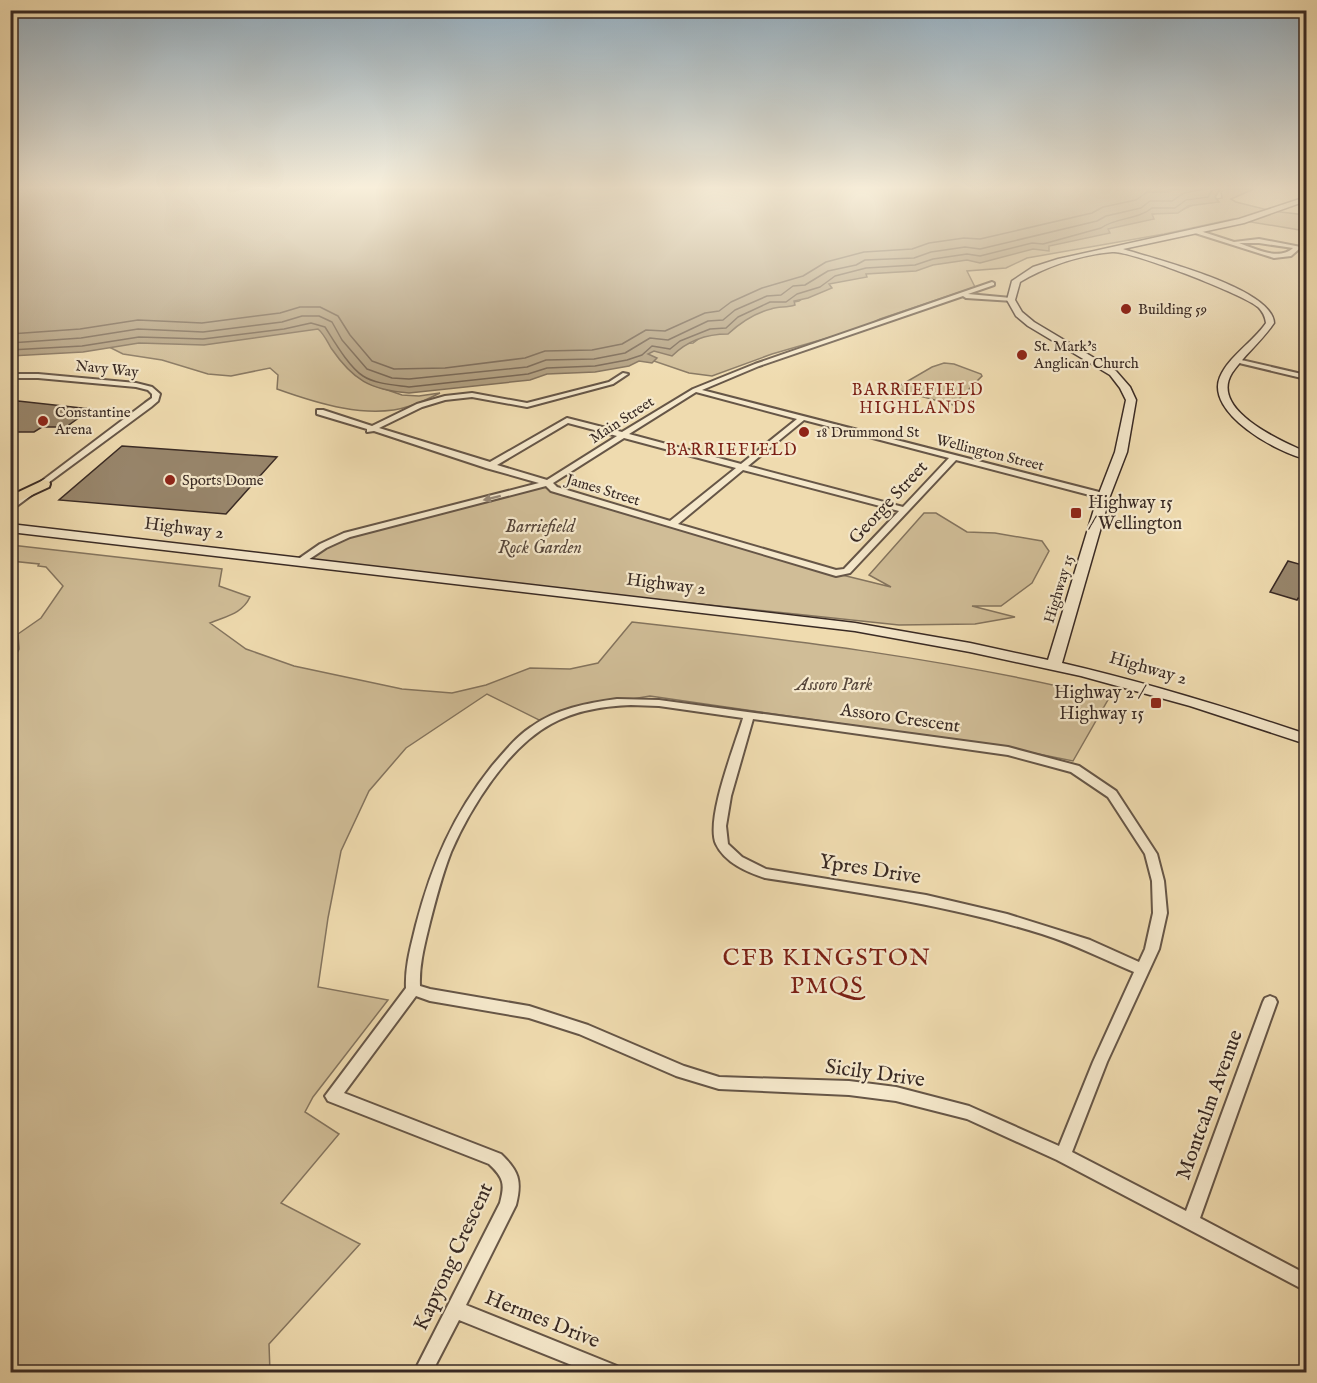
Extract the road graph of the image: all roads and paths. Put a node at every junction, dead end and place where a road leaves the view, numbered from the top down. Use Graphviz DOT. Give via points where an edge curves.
graph roads {
  1 [pos="1094,254"];
  2 [pos="1128,254"];
  3 [pos="1266,254"];
  4 [pos="1291,254"];
  5 [pos="992,284"];
  6 [pos="960,296"];
  7 [pos="1011,300"];
  8 [pos="1237,361"];
  9 [pos="625,374"];
  10 [pos="10,376"];
  11 [pos="1306,377"];
  12 [pos="695,390"];
  13 [pos="320,412"];
  14 [pos="802,418"];
  15 [pos="370,430"];
  16 [pos="624,435"];
  17 [pos="1306,456"];
  18 [pos="954,458"];
  19 [pos="489,466"];
  20 [pos="741,467"];
  21 [pos="548,483"];
  22 [pos="44,484"];
  23 [pos="1104,496"];
  24 [pos="10,501"];
  25 [pos="10,509"];
  26 [pos="903,510"];
  27 [pos="672,524"];
  28 [pos="10,528"];
  29 [pos="299,562"];
  30 [pos="847,571"];
  31 [pos="1054,664"];
  32 [pos="749,716"];
  33 [pos="1306,739"];
  34 [pos="1143,970"];
  35 [pos="412,989"];
  36 [pos="1270,1002"];
  37 [pos="1063,1155"];
  38 [pos="1190,1222"];
  39 [pos="1306,1283"];
  40 [pos="456,1310"];
  41 [pos="423,1372"];
  42 [pos="611,1372"];
  1 -- 7 [label="main road" via="1029,273 1016,281"];
  2 -- 8 [label="main road" via="1229,287 1263,306 1270,315 1270,323"];
  3 -- 4 [label="street"];
  5 -- 6 [label="street, Main Street"];
  6 -- 7 [label="street, Main Street"];
  6 -- 12 [label="street, Main Street"];
  7 -- 23 [label="main road, Highway 15" via="1031,324 1096,361 1125,387 1131,400 1123,440"];
  8 -- 11 [label="street"];
  8 -- 17 [label="main road" via="1222,382 1225,401 1250,427"];
  9 -- 15 [label="street" via="611,383 527,405 473,395 434,399"];
  10 -- 22 [label="street, Navy Way" via="136,385 150,388 156,394 148,405"];
  12 -- 14 [label="street, Wellington Street"];
  12 -- 16 [label="street, Main Street"];
  13 -- 15 [label="street, James Street"];
  14 -- 18 [label="street, Wellington Street"];
  14 -- 20 [label="street"];
  15 -- 19 [label="street, James Street"];
  16 -- 19 [label="street" via="567,420"];
  16 -- 20 [label="street"];
  16 -- 21 [label="street, Main Street"];
  18 -- 23 [label="street, Wellington Street"];
  18 -- 26 [label="street, George Street"];
  19 -- 21 [label="street, James Street"];
  20 -- 26 [label="street"];
  20 -- 27 [label="street"];
  21 -- 27 [label="street, James Street" via="554,489"];
  21 -- 29 [label="street, Main Street, one-way" via="347,535"];
  22 -- 24 [label="main road"];
  22 -- 25 [label="street, Navy Way"];
  23 -- 31 [label="main road, Highway 15"];
  26 -- 30 [label="street, George Street"];
  27 -- 30 [label="street, James Street" via="830,572"];
  28 -- 29 [label="main road, Highway 2"];
  29 -- 31 [label="main road, Highway 2" via="855,627"];
  31 -- 33 [label="main road, Highway 2" via="1165,693"];
  32 -- 34 [label="street, Assoro Crescent" via="1008,752 1057,763 1090,778 1112,794 1151,854 1156,872 1160,913"];
  32 -- 34 [label="street, Ypres Drive" via="721,813 720,838 732,856 745,865 765,873 932,900 1032,926 1086,944"];
  32 -- 35 [label="street, Assoro Crescent" via="636,700 596,705 547,721 507,753 445,851 411,974"];
  34 -- 37 [label="street, Assoro Crescent"];
  35 -- 37 [label="street, Sicily Drive" via="540,1015 718,1083 849,1088 896,1094 959,1110"];
  35 -- 40 [label="street, Kapyong Crescent" via="333,1096 495,1159 509,1171 513,1186 508,1205"];
  36 -- 38 [label="street, Montcalm Avenue"];
  37 -- 38 [label="street, Sicily Drive"];
  38 -- 39 [label="street, Sicily Drive"];
  40 -- 41 [label="street, Kapyong Crescent"];
  40 -- 42 [label="street, Hermes Drive"];
}
